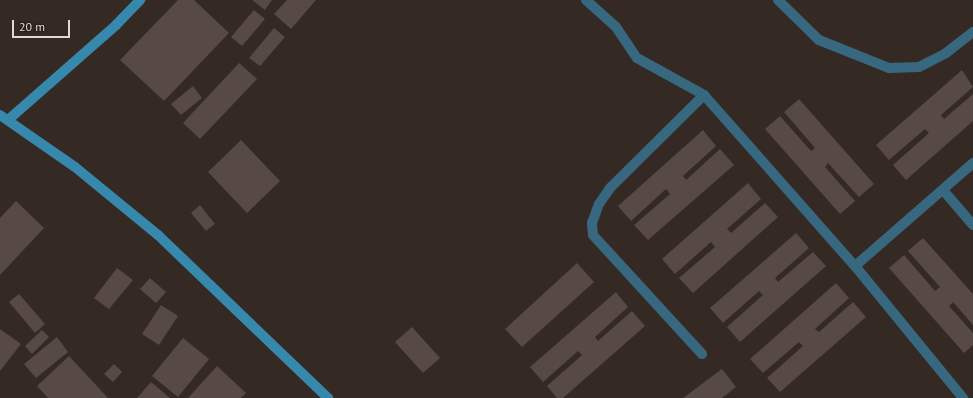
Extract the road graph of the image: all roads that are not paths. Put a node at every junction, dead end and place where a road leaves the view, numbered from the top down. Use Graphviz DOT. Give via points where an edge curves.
graph roads {
  1 [pos="140,0"];
  2 [pos="586,0"];
  3 [pos="778,0"];
  4 [pos="973,32"];
  5 [pos="704,95"];
  6 [pos="4,118"];
  7 [pos="973,163"];
  8 [pos="943,190"];
  9 [pos="973,225"];
  10 [pos="855,266"];
  11 [pos="702,354"];
  12 [pos="328,398"];
  13 [pos="963,398"];
  1 -- 6 [label="main road" via="116,25"];
  2 -- 5 [label="street" via="616,26 637,58"];
  3 -- 4 [label="street" via="819,40 889,68 919,67 946,53"];
  5 -- 10 [label="street"];
  5 -- 11 [label="street" via="610,188 598,204 592,223 592,235"];
  6 -- 12 [label="main road" via="76,167 158,235"];
  7 -- 8 [label="street"];
  8 -- 9 [label="street"];
  8 -- 10 [label="street"];
  10 -- 13 [label="street"];
}
